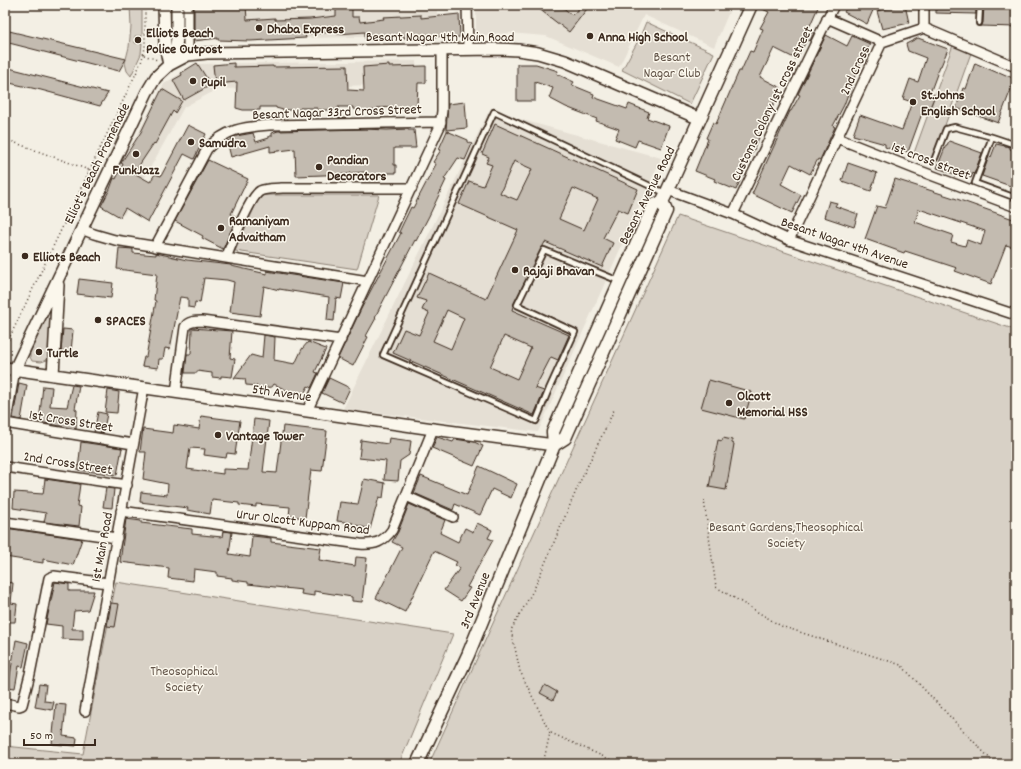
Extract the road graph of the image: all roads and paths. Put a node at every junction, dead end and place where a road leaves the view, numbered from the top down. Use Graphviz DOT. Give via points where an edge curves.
graph roads {
  1 [pos="145,5"];
  2 [pos="164,5"];
  3 [pos="177,5"];
  4 [pos="188,5"];
  5 [pos="468,5"];
  6 [pos="751,5"];
  7 [pos="834,5"];
  8 [pos="924,5"];
  9 [pos="980,5"];
  10 [pos="827,18"];
  11 [pos="979,23"];
  12 [pos="924,28"];
  13 [pos="882,42"];
  14 [pos="468,49"];
  15 [pos="442,50"];
  16 [pos="144,55"];
  17 [pos="188,55"];
  18 [pos="169,65"];
  19 [pos="1016,67"];
  20 [pos="128,82"];
  21 [pos="130,84"];
  22 [pos="700,120"];
  23 [pos="441,122"];
  24 [pos="992,137"];
  25 [pos="837,138"];
  26 [pos="5,139"];
  27 [pos="1016,145"];
  28 [pos="935,158"];
  29 [pos="89,170"];
  30 [pos="412,188"];
  31 [pos="666,195"];
  32 [pos="1016,198"];
  33 [pos="1016,207"];
  34 [pos="733,214"];
  35 [pos="82,229"];
  36 [pos="789,240"];
  37 [pos="155,247"];
  38 [pos="226,258"];
  39 [pos="58,279"];
  40 [pos="368,281"];
  41 [pos="620,281"];
  42 [pos="1016,315"];
  43 [pos="341,340"];
  44 [pos="5,347"];
  45 [pos="10,368"];
  46 [pos="53,375"];
  47 [pos="144,387"];
  48 [pos="176,392"];
  49 [pos="614,410"];
  50 [pos="308,411"];
  51 [pos="5,425"];
  52 [pos="433,429"];
  53 [pos="133,444"];
  54 [pos="554,445"];
  55 [pos="5,466"];
  56 [pos="127,485"];
  57 [pos="406,496"];
  58 [pos="704,500"];
  59 [pos="122,511"];
  60 [pos="453,517"];
  61 [pos="5,522"];
  62 [pos="117,538"];
  63 [pos="108,584"];
  64 [pos="5,703"];
  65 [pos="85,711"];
  66 [pos="550,733"];
  67 [pos="417,764"];
  68 [pos="543,764"];
  69 [pos="620,764"];
  70 [pos="995,764"];
  1 -- 16 [label="path"];
  2 -- 18 [label="street" via="165,44"];
  3 -- 18 [label="street, Elliot's Beach Promenade" via="176,48"];
  4 -- 17 [label="street"];
  5 -- 14 [label="street"];
  6 -- 22 [label="main road, Besant Avenue Road"];
  7 -- 10 [label="street, Customs Colony 1st cross street"];
  8 -- 12 [label="street"];
  9 -- 11 [label="lane"];
  10 -- 13 [label="street"];
  10 -- 34 [label="street, Customs Colony 1st cross street"];
  12 -- 13 [label="street, 2nd Cross"];
  12 -- 19 [label="street"];
  13 -- 25 [label="street, 2nd Cross"];
  14 -- 15 [label="street, Besant Nagar 4th Main Road"];
  14 -- 22 [label="street, Besant Nagar 4th Main Road" via="518,50 566,61"];
  15 -- 17 [label="street, Besant Nagar 4th Main Road"];
  15 -- 23 [label="street"];
  16 -- 18 [label="path"];
  16 -- 21 [label="path"];
  17 -- 18 [label="street, Besant Nagar 4th Main Road"];
  18 -- 35 [label="street, Elliot's Beach Promenade" via="156,77 147,92"];
  20 -- 21 [label="path"];
  21 -- 29 [label="path"];
  22 -- 31 [label="main road, Besant Avenue Road"];
  23 -- 30 [label="street"];
  23 -- 37 [label="street, Besant Nagar 33rd Cross Street" via="275,125 248,127 229,132 217,138 207,149"];
  24 -- 27 [label="lane"];
  24 -- 28 [label="lane" via="955,127 946,129"];
  24 -- 32 [label="lane" via="975,183"];
  25 -- 33 [label="street, 1st cross street"];
  25 -- 36 [label="street, 2nd Cross"];
  26 -- 29 [label="path"];
  29 -- 44 [label="path"];
  30 -- 38 [label="street" via="282,188 260,191 252,200"];
  30 -- 40 [label="street"];
  31 -- 34 [label="street, Besant Nagar 4th Avenue"];
  31 -- 41 [label="main road, Besant Avenue Road" via="654,205"];
  31 -- 41 [label="lane" via="494,112 383,355 536,421 575,332 518,305 544,250"];
  31 -- 54 [label="main road" via="666,211 565,438"];
  34 -- 36 [label="street, Besant Nagar 4th Avenue"];
  35 -- 37 [label="street" via="109,239"];
  35 -- 39 [label="street, Elliot's Beach Promenade"];
  36 -- 42 [label="street, Besant Nagar 4th Avenue"];
  37 -- 38 [label="street"];
  38 -- 40 [label="street"];
  39 -- 45 [label="street, Elliot's Beach Promenade"];
  39 -- 46 [label="street, Elliot's Beach Promenade"];
  40 -- 43 [label="street"];
  41 -- 54 [label="main road, Besant Avenue Road" via="553,432"];
  43 -- 48 [label="street" via="202,321 192,322 185,327"];
  43 -- 50 [label="street"];
  45 -- 46 [label="street, 5th Avenue"];
  45 -- 51 [label="street"];
  46 -- 47 [label="street, 5th Avenue"];
  47 -- 48 [label="street, 5th Avenue"];
  47 -- 53 [label="street, 1st Main Road"];
  48 -- 50 [label="street, 5th Avenue"];
  49 -- 66 [label="path" via="534,589 511,630 520,672"];
  50 -- 52 [label="street, 5th Avenue"];
  51 -- 53 [label="street, 1st Cross Street"];
  52 -- 54 [label="street, 5th Avenue"];
  52 -- 57 [label="street, Urur Olcott Kuppam Road"];
  53 -- 56 [label="street, 1st Main Road"];
  54 -- 67 [label="main road, 3rd Avenue" via="468,655"];
  55 -- 56 [label="street, 2nd Cross Street"];
  56 -- 59 [label="street, 1st Main Road"];
  57 -- 59 [label="street, Urur Olcott Kuppam Road" via="392,530 382,541 368,544"];
  57 -- 60 [label="street"];
  58 -- 70 [label="path" via="716,587 781,626 901,665"];
  59 -- 62 [label="street, 1st Main Road"];
  61 -- 62 [label="street"];
  62 -- 63 [label="street, 1st Main Road"];
  63 -- 64 [label="street" via="54,576 49,578 22,705"];
  63 -- 65 [label="street, 1st Main Road"];
  66 -- 68 [label="path"];
  66 -- 69 [label="path"];
}
